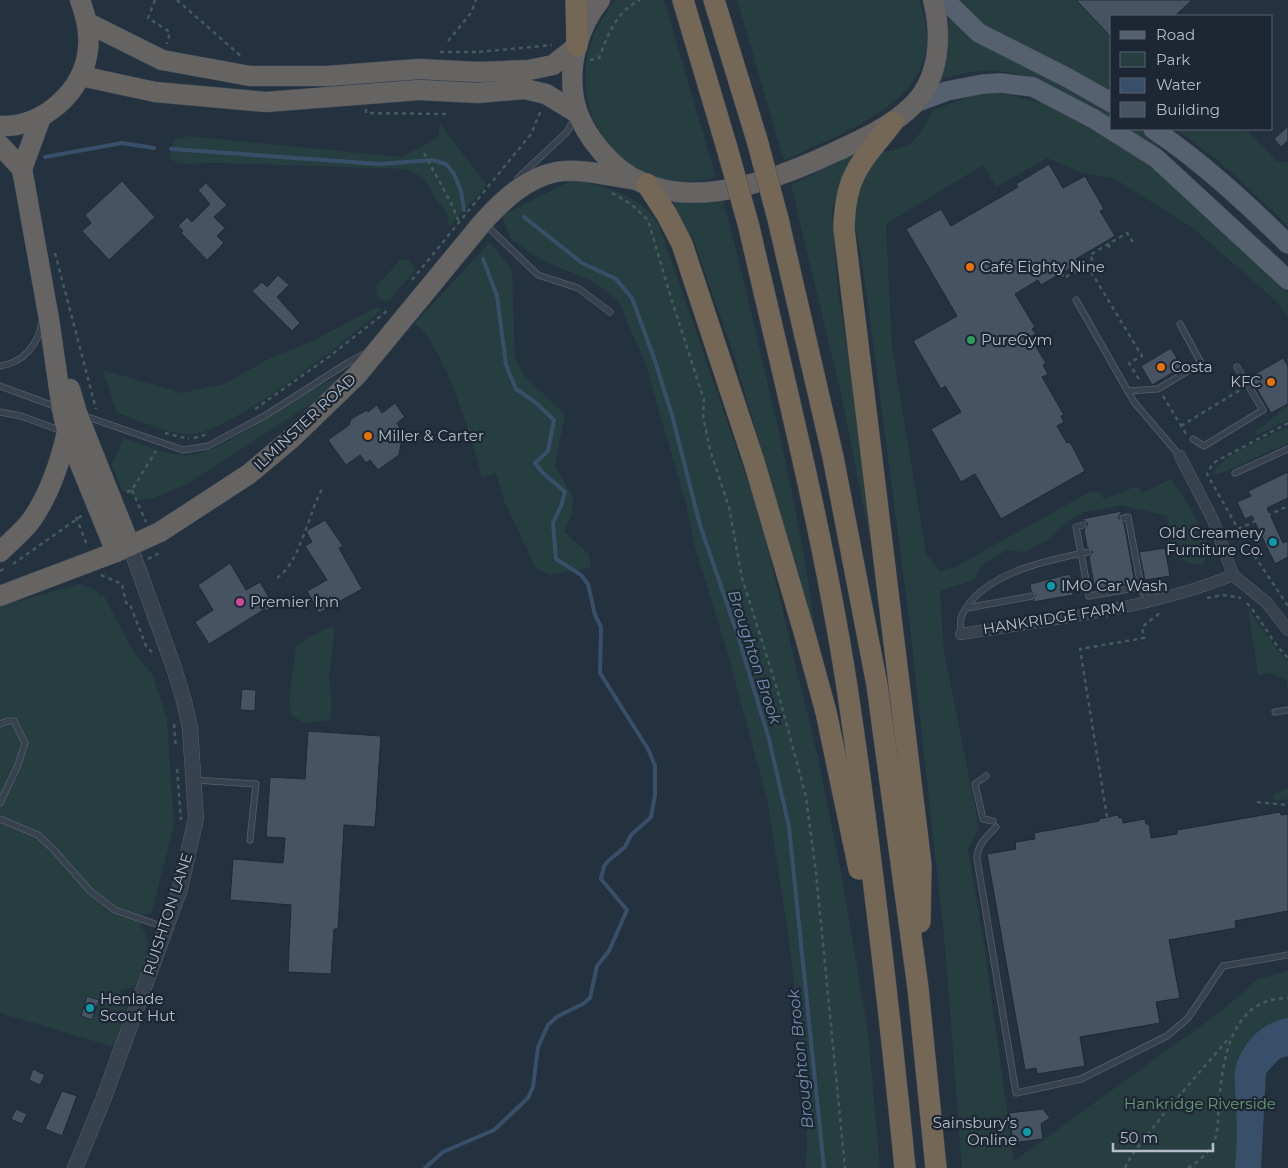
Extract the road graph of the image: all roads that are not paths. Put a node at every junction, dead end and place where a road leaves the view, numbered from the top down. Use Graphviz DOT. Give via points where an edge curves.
graph roads {
  1 [pos="80,0"];
  2 [pos="576,0"];
  3 [pos="600,0"];
  4 [pos="683,0"];
  5 [pos="714,0"];
  6 [pos="933,0"];
  7 [pos="945,0"];
  8 [pos="88,23"];
  9 [pos="575,55"];
  10 [pos="81,76"];
  11 [pos="1110,102"];
  12 [pos="915,103"];
  13 [pos="577,113"];
  14 [pos="41,117"];
  15 [pos="892,122"];
  16 [pos="0,126"];
  17 [pos="1110,129"];
  18 [pos="1111,130"];
  19 [pos="1155,130"];
  20 [pos="0,145"];
  21 [pos="22,169"];
  22 [pos="642,182"];
  23 [pos="501,202"];
  24 [pos="483,222"];
  25 [pos="1288,244"];
  26 [pos="42,278"];
  27 [pos="1288,280"];
  28 [pos="1076,300"];
  29 [pos="610,312"];
  30 [pos="1180,324"];
  31 [pos="378,348"];
  32 [pos="0,366"];
  33 [pos="1237,367"];
  34 [pos="0,386"];
  35 [pos="1128,391"];
  36 [pos="70,411"];
  37 [pos="0,412"];
  38 [pos="67,432"];
  39 [pos="1190,441"];
  40 [pos="1288,450"];
  41 [pos="1180,456"];
  42 [pos="1235,473"];
  43 [pos="104,504"];
  44 [pos="1123,518"];
  45 [pos="1084,525"];
  46 [pos="1085,534"];
  47 [pos="1078,535"];
  48 [pos="1087,544"];
  49 [pos="1080,546"];
  50 [pos="123,549"];
  51 [pos="0,552"];
  52 [pos="1088,552"];
  53 [pos="1081,554"];
  54 [pos="1090,562"];
  55 [pos="1083,564"];
  56 [pos="1092,571"];
  57 [pos="1084,572"];
  58 [pos="1233,575"];
  59 [pos="1094,582"];
  60 [pos="1138,583"];
  61 [pos="1087,586"];
  62 [pos="1073,588"];
  63 [pos="1095,589"];
  64 [pos="0,596"];
  65 [pos="1032,596"];
  66 [pos="1150,599"];
  67 [pos="967,608"];
  68 [pos="1288,630"];
  69 [pos="961,634"];
  70 [pos="1288,710"];
  71 [pos="1275,712"];
  72 [pos="0,724"];
  73 [pos="986,776"];
  74 [pos="195,780"];
  75 [pos="0,803"];
  76 [pos="0,820"];
  77 [pos="250,840"];
  78 [pos="166,928"];
  79 [pos="1288,955"];
  80 [pos="887,988"];
  81 [pos="918,988"];
  82 [pos="75,1168"];
  83 [pos="905,1168"];
  84 [pos="936,1168"];
  1 -- 8 [label="highway"];
  2 -- 9 [label="highway"];
  3 -- 9 [label="highway" via="586,22"];
  4 -- 80 [label="highway, bridge" via="749,227 803,463 847,686"];
  5 -- 81 [label="highway, bridge" via="778,219 833,457 877,685"];
  6 -- 12 [label="highway" via="939,32 936,62"];
  7 -- 11 [label="main road" via="979,33"];
  8 -- 9 [label="highway, bridge" via="162,60 250,76 327,76 419,69 529,70 553,65"];
  8 -- 10 [label="highway" via="88,50"];
  9 -- 13 [label="highway" via="573,89"];
  10 -- 13 [label="highway, bridge" via="155,92 266,102 419,90 478,93 525,89 546,94"];
  10 -- 14 [label="highway" via="66,99"];
  12 -- 15 [label="highway"];
  12 -- 17 [label="main road" via="948,91 983,84 1033,87"];
  13 -- 22 [label="highway" via="608,159"];
  13 -- 23 [label="lane, ILMINSTER ROAD" via="567,132 515,181"];
  14 -- 16 [label="highway" via="12,127"];
  14 -- 21 [label="highway"];
  15 -- 22 [label="highway" via="798,170 744,187 712,193 691,192 664,190"];
  15 -- 81 [label="highway" via="866,154 850,182 844,205 844,229 921,865"];
  18 -- 27 [label="main road" via="1156,158"];
  19 -- 25 [label="main road" via="1246,203"];
  20 -- 21 [label="highway"];
  21 -- 26 [label="highway"];
  22 -- 23 [label="highway, ILMINSTER ROAD" via="583,172 557,172 522,186"];
  22 -- 80 [label="highway" via="667,215 682,244 758,474 826,712"];
  23 -- 24 [label="highway, ILMINSTER ROAD"];
  24 -- 29 [label="lane" via="538,275 578,288"];
  24 -- 31 [label="highway, ILMINSTER ROAD"];
  26 -- 32 [label="lane" via="42,318 37,338 20,359"];
  26 -- 36 [label="highway"];
  28 -- 35 [label="lane"];
  30 -- 35 [label="lane" via="1201,363 1158,389"];
  31 -- 36 [label="lane" via="208,446 183,450"];
  31 -- 50 [label="highway, ILMINSTER ROAD" via="357,375 292,438 249,474 160,532"];
  33 -- 39 [label="lane" via="1263,410 1204,446"];
  34 -- 36 [label="lane"];
  35 -- 41 [label="lane" via="1147,420"];
  36 -- 38 [label="highway"];
  36 -- 43 [label="highway"];
  37 -- 38 [label="lane"];
  38 -- 43 [label="highway"];
  38 -- 51 [label="highway" via="61,458 39,506 30,522"];
  40 -- 42 [label="lane"];
  41 -- 58 [label="street" via="1213,520"];
  43 -- 50 [label="highway"];
  44 -- 60 [label="lane" via="1128,517"];
  45 -- 47 [label="lane" via="1076,527"];
  46 -- 47 [label="lane"];
  47 -- 49 [label="lane"];
  48 -- 49 [label="lane"];
  49 -- 53 [label="lane"];
  50 -- 64 [label="highway, ILMINSTER ROAD"];
  50 -- 74 [label="street, RUISHTON LANE" via="147,595 184,701"];
  52 -- 53 [label="lane"];
  53 -- 55 [label="lane"];
  53 -- 67 [label="lane" via="1056,558 1017,572 975,597"];
  54 -- 55 [label="lane"];
  55 -- 57 [label="lane"];
  56 -- 57 [label="lane"];
  57 -- 61 [label="lane"];
  58 -- 66 [label="street, HANKRIDGE FARM" via="1211,584"];
  58 -- 68 [label="street" via="1267,603"];
  59 -- 61 [label="lane"];
  60 -- 61 [label="lane" via="1089,596"];
  60 -- 66 [label="lane"];
  61 -- 62 [label="lane"];
  61 -- 63 [label="lane"];
  65 -- 67 [label="lane"];
  66 -- 69 [label="street, HANKRIDGE FARM" via="1128,607"];
  67 -- 69 [label="lane" via="960,616"];
  70 -- 71 [label="lane"];
  72 -- 75 [label="lane" via="14,721 25,743"];
  73 -- 79 [label="lane" via="975,784 983,819 995,824 981,843 977,859 1016,1093 1081,1079 1167,1036 1188,1018 1223,966"];
  74 -- 77 [label="lane" via="256,784"];
  74 -- 78 [label="street, RUISHTON LANE" via="196,818 180,889"];
  76 -- 78 [label="lane" via="38,835 90,891 115,910"];
  78 -- 82 [label="street, RUISHTON LANE"];
  80 -- 83 [label="highway"];
  81 -- 84 [label="highway"];
}
